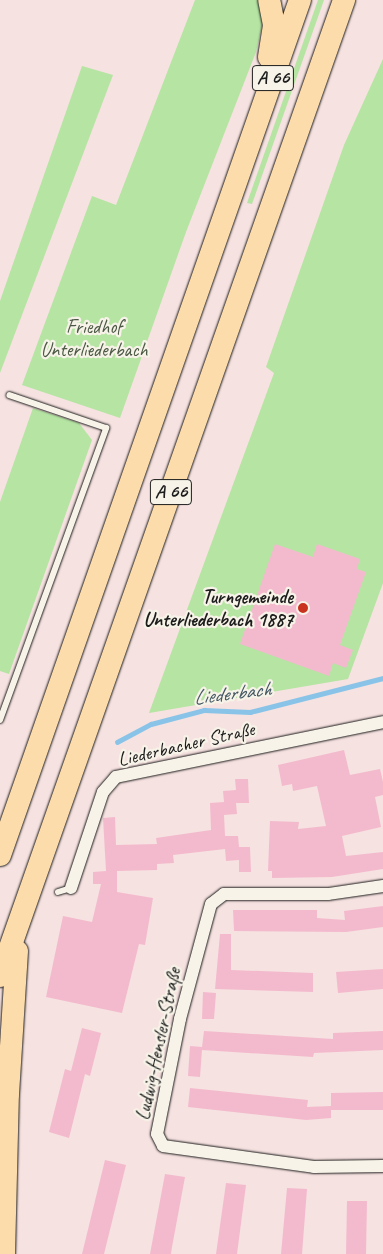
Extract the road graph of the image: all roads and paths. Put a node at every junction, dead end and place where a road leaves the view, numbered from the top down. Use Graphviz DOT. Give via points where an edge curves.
graph roads {
  1 [pos="269,0"];
  2 [pos="300,0"];
  3 [pos="344,0"];
  4 [pos="357,0"];
  5 [pos="323,61"];
  6 [pos="246,155"];
  7 [pos="9,395"];
  8 [pos="0,720"];
  9 [pos="383,722"];
  10 [pos="0,856"];
  11 [pos="383,886"];
  12 [pos="71,888"];
  13 [pos="58,892"];
  14 [pos="19,923"];
  15 [pos="0,976"];
  16 [pos="383,1166"];
  17 [pos="2,1241"];
  1 -- 6 [label="highway, A 66" via="274,17 272,42"];
  2 -- 6 [label="highway, A 66"];
  3 -- 5 [label="highway, A 66"];
  4 -- 5 [label="highway"];
  5 -- 14 [label="highway, A 66"];
  6 -- 10 [label="highway, A 66"];
  7 -- 8 [label="lane" via="106,428"];
  9 -- 12 [label="street, Liederbacher Straße" via="116,777 103,792"];
  11 -- 16 [label="street, Ludwig-Hensler-Straße" via="328,894 224,894 211,904 180,1019 157,1134 163,1146 314,1167"];
  12 -- 13 [label="lane"];
  14 -- 15 [label="highway, A 66"];
  14 -- 17 [label="highway"];
}
